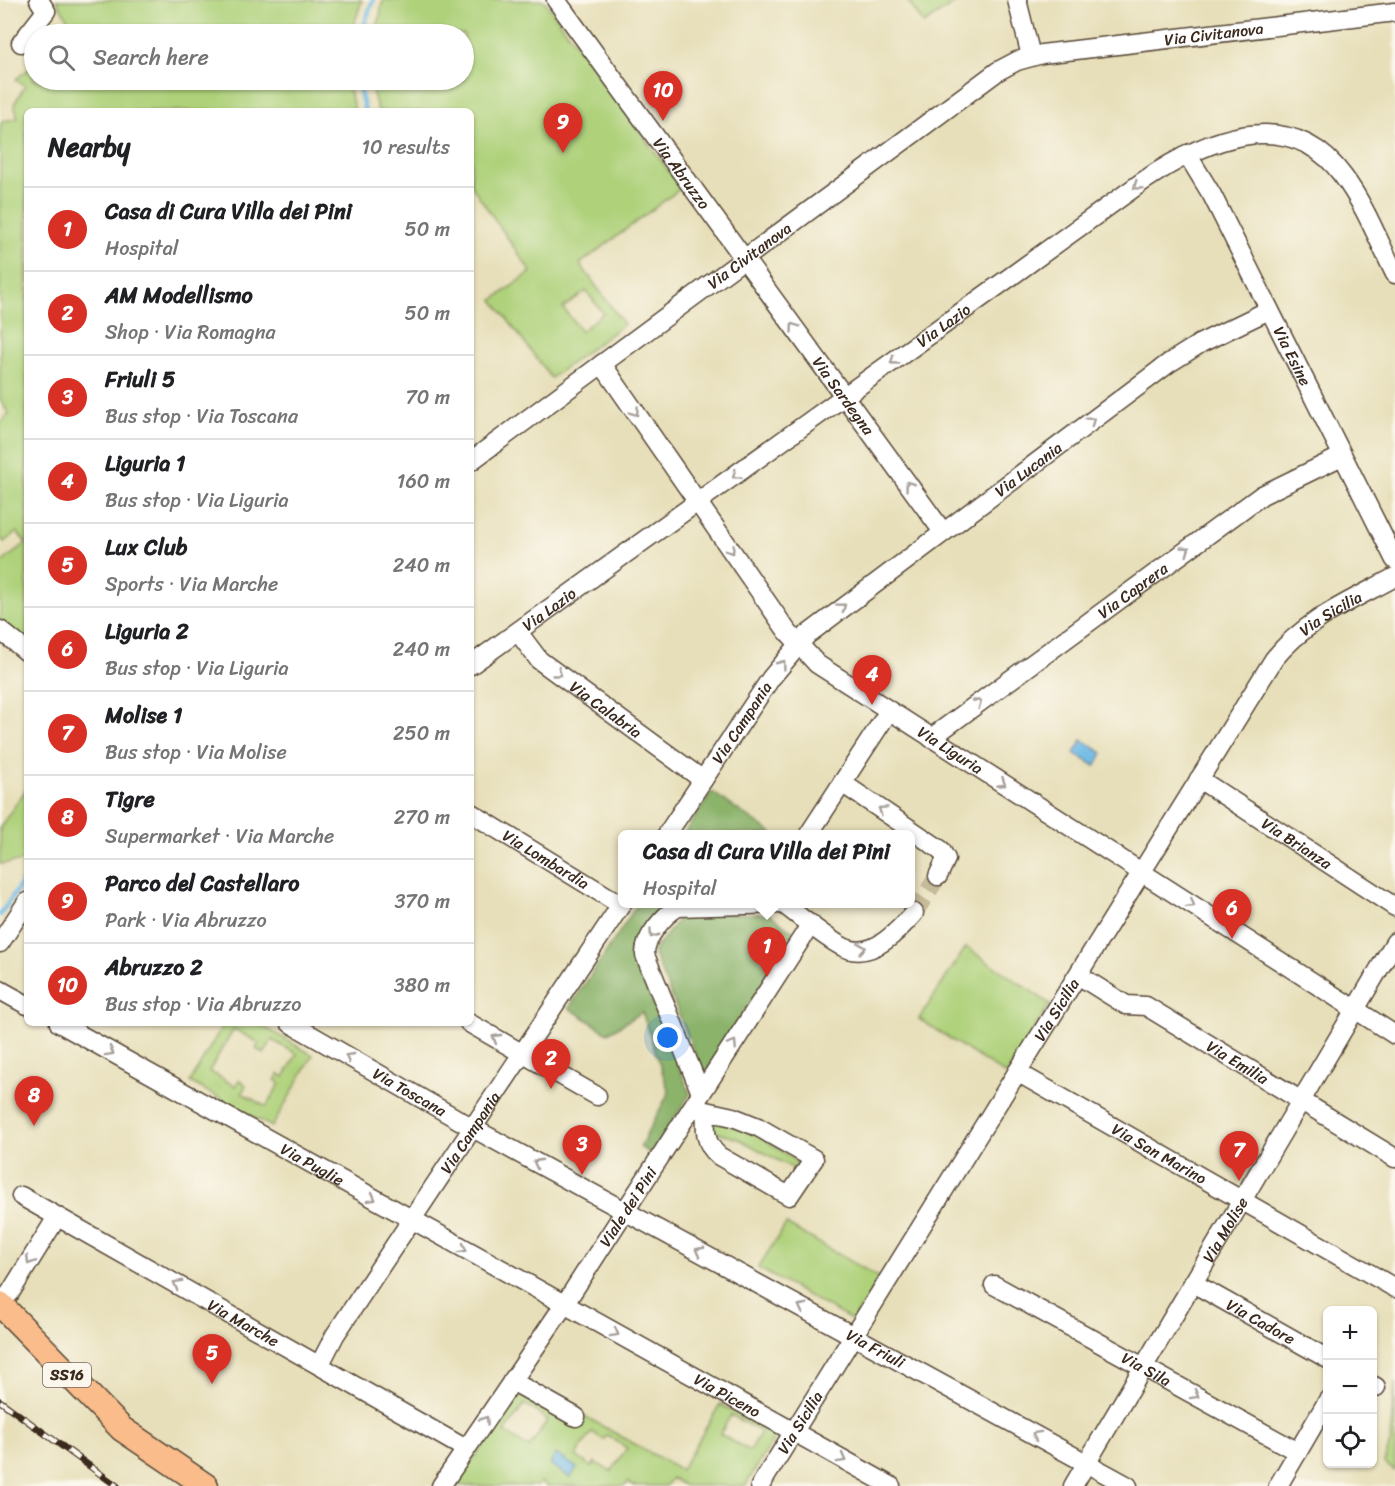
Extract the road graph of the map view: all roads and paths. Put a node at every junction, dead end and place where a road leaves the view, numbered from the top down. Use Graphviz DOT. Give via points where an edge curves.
graph roads {
  1 [pos="39,0"];
  2 [pos="556,0"];
  3 [pos="1017,0"];
  4 [pos="1395,12"];
  5 [pos="36,24"];
  6 [pos="24,39"];
  7 [pos="21,43"];
  8 [pos="1031,56"];
  9 [pos="1187,154"];
  10 [pos="745,259"];
  11 [pos="1395,274"];
  12 [pos="1269,310"];
  13 [pos="602,364"];
  14 [pos="845,396"];
  15 [pos="1342,456"];
  16 [pos="474,459"];
  17 [pos="698,502"];
  18 [pos="943,532"];
  19 [pos="1395,560"];
  20 [pos="1395,577"];
  21 [pos="0,630"];
  22 [pos="518,632"];
  23 [pos="797,645"];
  24 [pos="24,650"];
  25 [pos="474,663"];
  26 [pos="889,711"];
  27 [pos="931,738"];
  28 [pos="1199,779"];
  29 [pos="703,780"];
  30 [pos="842,783"];
  31 [pos="474,815"];
  32 [pos="671,830"];
  33 [pos="812,830"];
  34 [pos="911,830"];
  35 [pos="915,833"];
  36 [pos="1141,873"];
  37 [pos="938,876"];
  38 [pos="618,902"];
  39 [pos="24,907"];
  40 [pos="1395,907"];
  41 [pos="619,908"];
  42 [pos="675,908"];
  43 [pos="789,908"];
  44 [pos="914,913"];
  45 [pos="811,924"];
  46 [pos="1395,942"];
  47 [pos="0,943"];
  48 [pos="1078,975"];
  49 [pos="0,990"];
  50 [pos="24,1003"];
  51 [pos="1356,1008"];
  52 [pos="64,1026"];
  53 [pos="295,1026"];
  54 [pos="474,1026"];
  55 [pos="1395,1035"];
  56 [pos="523,1054"];
  57 [pos="1017,1072"];
  58 [pos="597,1096"];
  59 [pos="1301,1101"];
  60 [pos="700,1105"];
  61 [pos="473,1128"];
  62 [pos="1395,1158"];
  63 [pos="21,1196"];
  64 [pos="1242,1201"];
  65 [pos="626,1211"];
  66 [pos="57,1217"];
  67 [pos="411,1221"];
  68 [pos="1193,1283"];
  69 [pos="994,1285"];
  70 [pos="1395,1288"];
  71 [pos="0,1304"];
  72 [pos="564,1305"];
  73 [pos="854,1335"];
  74 [pos="1323,1356"];
  75 [pos="320,1364"];
  76 [pos="1144,1367"];
  77 [pos="512,1381"];
  78 [pos="1323,1409"];
  79 [pos="576,1418"];
  80 [pos="794,1432"];
  81 [pos="466,1449"];
  82 [pos="1298,1452"];
  83 [pos="1087,1463"];
  84 [pos="206,1486"];
  85 [pos="441,1486"];
  86 [pos="760,1486"];
  87 [pos="891,1486"];
  88 [pos="1073,1486"];
  89 [pos="1128,1486"];
  90 [pos="1278,1486"];
  1 -- 5 [label="street" via="46,11"];
  2 -- 10 [label="street, Via Abruzzo"];
  3 -- 8 [label="street"];
  4 -- 8 [label="street, Via Civitanova"];
  6 -- 7 [label="street"];
  8 -- 10 [label="street, Via Civitanova" via="998,72"];
  9 -- 11 [label="street, Via Lazio" via="1229,138 1254,134 1281,136 1315,150 1343,176"];
  9 -- 12 [label="street, Via Esine" via="1212,195"];
  9 -- 14 [label="street, Via Lazio, one-way" via="1142,182"];
  10 -- 13 [label="street, Via Civitanova"];
  14 -- 10 [label="street, Via Sardegna, one-way"];
  12 -- 15 [label="street, Via Esine"];
  18 -- 12 [label="street, Via Lucania, one-way" via="1169,363"];
  13 -- 16 [label="street, Via Civitanova"];
  13 -- 17 [label="street, Via Liguria, one-way"];
  14 -- 17 [label="street, Via Lazio, one-way"];
  18 -- 14 [label="street, Via Sardegna, one-way"];
  15 -- 19 [label="street, Via Esine"];
  27 -- 15 [label="street, Via Caprera, one-way" via="1262,495"];
  17 -- 22 [label="street, Via Lazio"];
  17 -- 23 [label="street, Via Liguria, one-way"];
  23 -- 18 [label="street, Via Lucania, one-way"];
  20 -- 28 [label="street, Via Sicilia" via="1313,622 1286,644"];
  21 -- 24 [label="street"];
  22 -- 25 [label="street, Via Lazio"];
  22 -- 29 [label="street, Via Calabria, one-way" via="539,660"];
  23 -- 26 [label="street, Via Liguria" via="817,664"];
  29 -- 23 [label="street, Via Campania, one-way"];
  26 -- 27 [label="street, Via Liguria"];
  26 -- 30 [label="street"];
  27 -- 36 [label="street, Via Liguria, one-way"];
  28 -- 36 [label="street, Via Sicilia"];
  28 -- 40 [label="street, Via Brianza"];
  29 -- 32 [label="street, Via Campania"];
  30 -- 33 [label="street"];
  34 -- 30 [label="street, one-way"];
  31 -- 38 [label="street, Via Lombardia"];
  37 -- 35 [label="street, one-way" via="946,859 940,850"];
  36 -- 48 [label="street, Via Sicilia"];
  36 -- 51 [label="street, Via Liguria, one-way"];
  39 -- 47 [label="street"];
  41 -- 56 [label="street, Via Campania"];
  42 -- 60 [label="street, one-way" via="644,947 645,955"];
  43 -- 45 [label="street"];
  45 -- 44 [label="street, one-way" via="855,950 883,942"];
  60 -- 45 [label="street, Viale dei Pini, one-way"];
  46 -- 51 [label="street, Via Molise"];
  48 -- 57 [label="street, Via Sicilia"];
  48 -- 59 [label="street, Via Emilia" via="1126,1005 1146,1006"];
  49 -- 50 [label="street"];
  51 -- 55 [label="street, Via Liguria"];
  51 -- 59 [label="street, Via Molise"];
  52 -- 67 [label="street, Via Puglie, one-way"];
  61 -- 53 [label="street, Via Toscana, one-way"];
  56 -- 54 [label="street, one-way"];
  56 -- 58 [label="street"];
  56 -- 61 [label="street, Via Campania"];
  57 -- 64 [label="street, Via San Marino"];
  57 -- 73 [label="street, Via Sicilia"];
  59 -- 62 [label="street, Via Emilia"];
  59 -- 64 [label="street, Via Molise"];
  60 -- 60 [label="street" via="758,1127 814,1159 789,1196 709,1148"];
  60 -- 65 [label="street, Viale dei Pini"];
  65 -- 61 [label="street, Via Toscana, one-way"];
  61 -- 67 [label="street, Via Campania"];
  63 -- 66 [label="street, Via Marche"];
  64 -- 68 [label="street, Via Molise"];
  64 -- 70 [label="street, Via San Marino"];
  65 -- 72 [label="street, Viale dei Pini"];
  73 -- 65 [label="street, Via Friuli, one-way"];
  66 -- 71 [label="street, one-way"];
  75 -- 66 [label="street, Via Marche, one-way"];
  67 -- 72 [label="street, Via Puglie, one-way"];
  67 -- 75 [label="street, Via Campania"];
  68 -- 74 [label="street, Via Cadore"];
  68 -- 76 [label="street, Via Molise"];
  69 -- 76 [label="street, Via Sila"];
  71 -- 84 [label="main road, SS16" via="122,1429"];
  72 -- 77 [label="street, Viale dei Pini"];
  72 -- 80 [label="street, Via Piceno, one-way"];
  73 -- 80 [label="street, Via Sicilia"];
  83 -- 73 [label="street, Via Friuli, one-way"];
  75 -- 81 [label="street, Via Marche"];
  76 -- 82 [label="street, Via Sila, one-way"];
  76 -- 83 [label="street, Via Molise"];
  77 -- 79 [label="street"];
  81 -- 77 [label="street, Viale dei Pini, one-way"];
  78 -- 82 [label="street"];
  80 -- 86 [label="street, Via Sicilia"];
  80 -- 87 [label="street, Via Piceno, one-way"];
  81 -- 85 [label="street, Viale dei Pini"];
  82 -- 90 [label="street"];
  83 -- 88 [label="street, Via Molise"];
  83 -- 89 [label="street, Via Friuli"];
}
